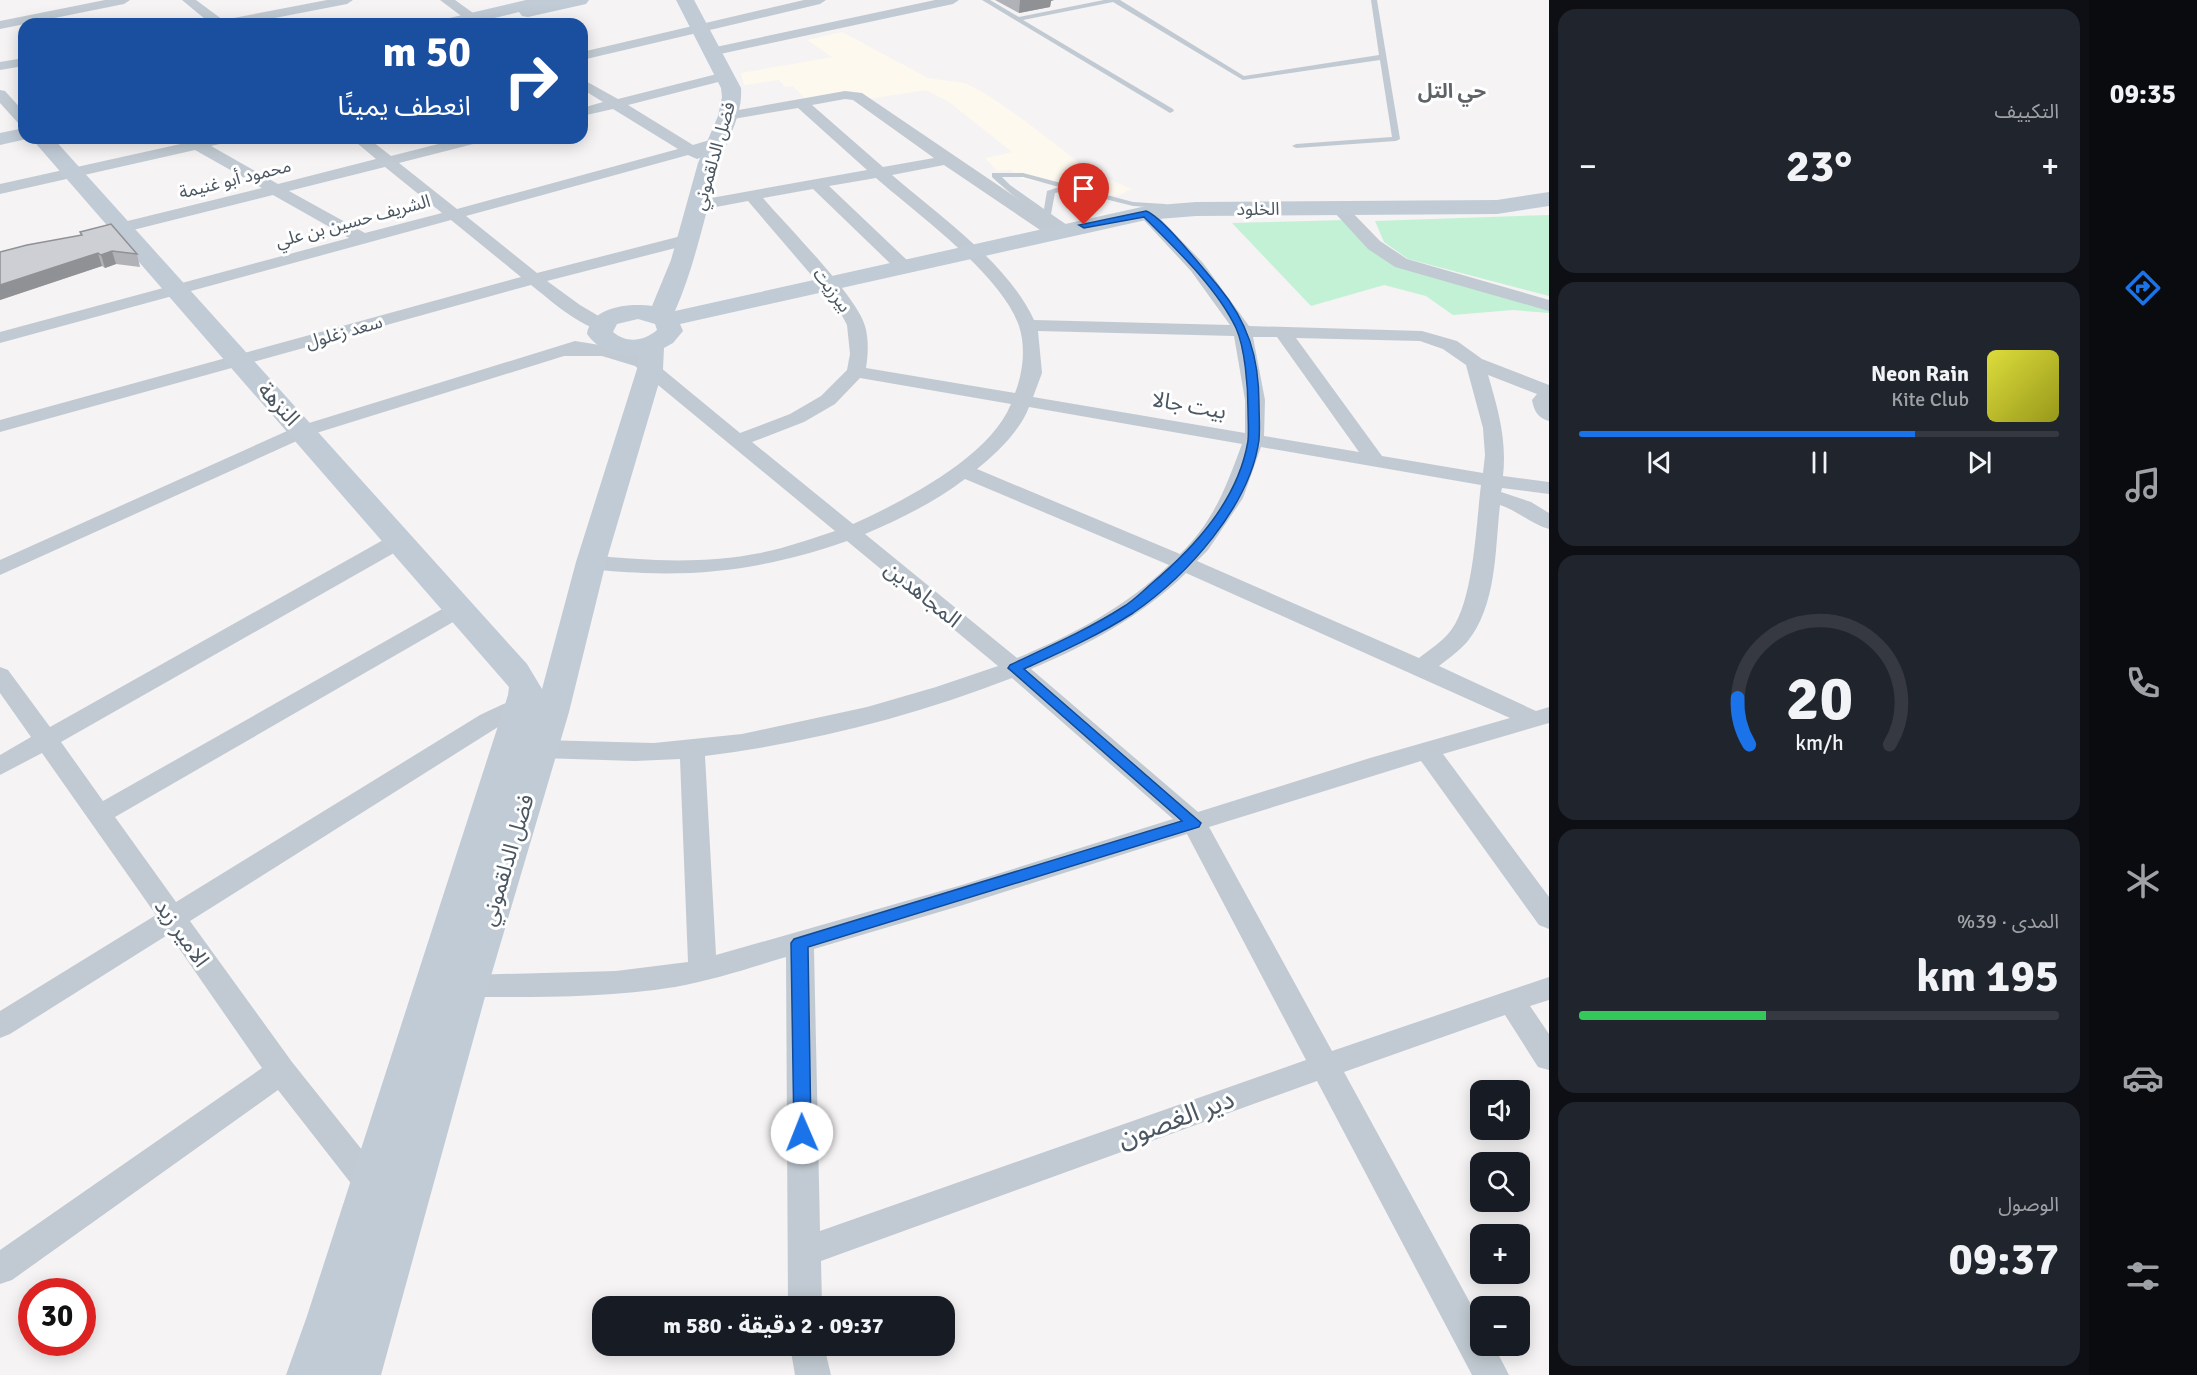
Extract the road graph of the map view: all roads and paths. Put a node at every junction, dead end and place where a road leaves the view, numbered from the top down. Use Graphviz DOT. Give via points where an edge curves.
graph roads {
  1 [pos="124,0"];
  2 [pos="188,0"];
  3 [pos="347,0"];
  4 [pos="446,0"];
  5 [pos="549,0"];
  6 [pos="580,0"];
  7 [pos="685,0"];
  8 [pos="820,0"];
  9 [pos="953,0"];
  10 [pos="985,0"];
  11 [pos="1114,0"];
  12 [pos="1374,0"];
  13 [pos="1091,3"];
  14 [pos="35,18"];
  15 [pos="211,18"];
  16 [pos="255,18"];
  17 [pos="475,18"];
  18 [pos="493,18"];
  19 [pos="499,18"];
  20 [pos="1020,19"];
  21 [pos="18,21"];
  22 [pos="0,25"];
  23 [pos="699,28"];
  24 [pos="711,52"];
  25 [pos="588,55"];
  26 [pos="1383,57"];
  27 [pos="18,63"];
  28 [pos="0,66"];
  29 [pos="725,76"];
  30 [pos="588,87"];
  31 [pos="0,94"];
  32 [pos="801,103"];
  33 [pos="616,104"];
  34 [pos="588,111"];
  35 [pos="1170,111"];
  36 [pos="18,116"];
  37 [pos="727,116"];
  38 [pos="18,125"];
  39 [pos="0,130"];
  40 [pos="18,135"];
  41 [pos="0,139"];
  42 [pos="47,144"];
  43 [pos="181,144"];
  44 [pos="198,144"];
  45 [pos="366,144"];
  46 [pos="457,144"];
  47 [pos="1296,146"];
  48 [pos="690,150"];
  49 [pos="713,152"];
  50 [pos="948,160"];
  51 [pos="387,162"];
  52 [pos="879,171"];
  53 [pos="74,172"];
  54 [pos="817,184"];
  55 [pos="1071,188"];
  56 [pos="0,189"];
  57 [pos="276,189"];
  58 [pos="753,197"];
  59 [pos="1549,199"];
  60 [pos="700,206"];
  61 [pos="1140,209"];
  62 [pos="1340,209"];
  63 [pos="453,214"];
  64 [pos="1056,226"];
  65 [pos="122,228"];
  66 [pos="88,237"];
  67 [pos="361,238"];
  68 [pos="689,239"];
  69 [pos="970,251"];
  70 [pos="903,266"];
  71 [pos="534,279"];
  72 [pos="829,282"];
  73 [pos="177,289"];
  74 [pos="1549,306"];
  75 [pos="1028,325"];
  76 [pos="1242,330"];
  77 [pos="602,331"];
  78 [pos="1281,331"];
  79 [pos="0,338"];
  80 [pos="653,350"];
  81 [pos="561,351"];
  82 [pos="241,361"];
  83 [pos="1475,363"];
  84 [pos="856,372"];
  85 [pos="1549,393"];
  86 [pos="1026,400"];
  87 [pos="693,406"];
  88 [pos="1549,415"];
  89 [pos="0,426"];
  90 [pos="303,431"];
  91 [pos="1253,440"];
  92 [pos="736,441"];
  93 [pos="1375,460"];
  94 [pos="962,470"];
  95 [pos="1492,488"];
  96 [pos="1549,488"];
  97 [pos="1549,523"];
  98 [pos="851,534"];
  99 [pos="400,540"];
  100 [pos="591,562"];
  101 [pos="1185,562"];
  102 [pos="0,568"];
  103 [pos="459,609"];
  104 [pos="566,658"];
  105 [pos="1423,667"];
  106 [pos="1015,668"];
  107 [pos="0,675"];
  108 [pos="518,689"];
  109 [pos="1541,717"];
  110 [pos="47,740"];
  111 [pos="541,749"];
  112 [pos="692,749"];
  113 [pos="1427,751"];
  114 [pos="0,766"];
  115 [pos="100,814"];
  116 [pos="1194,823"];
  117 [pos="1549,918"];
  118 [pos="172,920"];
  119 [pos="800,943"];
  120 [pos="703,970"];
  121 [pos="468,986"];
  122 [pos="1549,988"];
  123 [pos="1511,1001"];
  124 [pos="0,1026"];
  125 [pos="1549,1058"];
  126 [pos="1325,1065"];
  127 [pos="281,1071"];
  128 [pos="371,1185"];
  129 [pos="804,1252"];
  130 [pos="0,1269"];
  131 [pos="805,1296"];
  132 [pos="809,1356"];
  133 [pos="310,1375"];
  134 [pos="357,1375"];
  135 [pos="813,1375"];
  136 [pos="1491,1375"];
  1 -- 14 [label="street"];
  2 -- 15 [label="street"];
  3 -- 16 [label="street"];
  4 -- 17 [label="street"];
  5 -- 18 [label="main road"];
  6 -- 19 [label="main road"];
  7 -- 23 [label="main road, فضل الدلقموني"];
  8 -- 23 [label="street"];
  9 -- 24 [label="street"];
  10 -- 20 [label="lane"];
  11 -- 13 [label="lane"];
  11 -- 26 [label="lane" via="1243,78"];
  12 -- 26 [label="lane"];
  13 -- 20 [label="lane"];
  20 -- 35 [label="lane"];
  21 -- 22 [label="street"];
  23 -- 24 [label="main road, فضل الدلقموني"];
  23 -- 25 [label="street"];
  24 -- 29 [label="main road, فضل الدلقموني"];
  26 -- 47 [label="lane" via="1396,139"];
  27 -- 28 [label="street"];
  29 -- 33 [label="street"];
  29 -- 37 [label="main road, فضل الدلقموني" via="732,95"];
  30 -- 33 [label="street"];
  31 -- 36 [label="street"];
  32 -- 37 [label="street"];
  32 -- 50 [label="street" via="857,96"];
  32 -- 52 [label="street"];
  33 -- 34 [label="street"];
  33 -- 48 [label="street"];
  37 -- 49 [label="main road, فضل الدلقموني"];
  38 -- 39 [label="main road"];
  40 -- 41 [label="main road"];
  42 -- 53 [label="main road, النزهة"];
  43 -- 53 [label="street"];
  44 -- 57 [label="street"];
  45 -- 51 [label="street"];
  46 -- 51 [label="street, محمود أبو غنيمة"];
  48 -- 49 [label="street, الشريف حسين بن علي"];
  48 -- 63 [label="street, الشريف حسين بن علي"];
  49 -- 60 [label="main road, فضل الدلقموني"];
  50 -- 52 [label="street"];
  50 -- 64 [label="street"];
  51 -- 57 [label="street, محمود أبو غنيمة"];
  51 -- 63 [label="street"];
  52 -- 54 [label="street"];
  52 -- 69 [label="street"];
  53 -- 56 [label="street"];
  53 -- 65 [label="main road, النزهة"];
  54 -- 58 [label="street"];
  54 -- 70 [label="street"];
  55 -- 61 [label="lane"];
  55 -- 64 [label="lane" via="1051,191"];
  55 -- 64 [label="lane" via="1023,174 995,175"];
  57 -- 65 [label="street, محمود أبو غنيمة"];
  57 -- 67 [label="street"];
  58 -- 60 [label="street"];
  58 -- 72 [label="street, بيرزيت"];
  59 -- 62 [label="main road, الخلود" via="1497,207"];
  60 -- 68 [label="main road, فضل الدلقموني"];
  61 -- 62 [label="main road, الخلود"];
  61 -- 64 [label="main road, الخلود"];
  61 -- 76 [label="street" via="1197,267"];
  62 -- 74 [label="street" via="1374,245 1401,263"];
  63 -- 67 [label="street, الشريف حسين بن علي"];
  63 -- 71 [label="street"];
  64 -- 69 [label="main road, الخلود"];
  65 -- 66 [label="street, محمود أبو غنيمة"];
  65 -- 73 [label="main road, النزهة"];
  67 -- 73 [label="street, الشريف حسين بن علي"];
  68 -- 71 [label="street, سعد زغلول"];
  68 -- 80 [label="main road, فضل الدلقموني"];
  69 -- 70 [label="main road, الخلود"];
  69 -- 75 [label="street" via="1006,291"];
  70 -- 72 [label="main road, الخلود"];
  71 -- 77 [label="street"];
  71 -- 82 [label="street, سعد زغلول"];
  72 -- 80 [label="main road, الخلود"];
  72 -- 84 [label="street, بيرزيت" via="856,325"];
  73 -- 79 [label="street, الشريف حسين بن علي"];
  73 -- 82 [label="main road, النزهة"];
  75 -- 76 [label="street"];
  75 -- 86 [label="street" via="1035,363"];
  76 -- 78 [label="street"];
  76 -- 91 [label="street" via="1253,385"];
  77 -- 80 [label="main road" via="618,345"];
  77 -- 80 [label="main road" via="615,315 638,312"];
  77 -- 81 [label="street"];
  78 -- 83 [label="street" via="1422,336 1450,345"];
  78 -- 93 [label="street"];
  80 -- 81 [label="street" via="642,362 591,348"];
  80 -- 87 [label="street, المجاهدين"];
  80 -- 87 [label="street" via="665,399"];
  80 -- 100 [label="main road, فضل الدلقموني"];
  81 -- 90 [label="street"];
  82 -- 89 [label="street, سعد زغلول"];
  82 -- 90 [label="main road, النزهة"];
  83 -- 85 [label="street"];
  83 -- 95 [label="street" via="1493,428"];
  84 -- 86 [label="street, بيت جالا"];
  84 -- 92 [label="street" via="816,409"];
  85 -- 88 [label="street" via="1542,400"];
  86 -- 91 [label="street, بيت جالا"];
  86 -- 94 [label="street" via="1000,436"];
  87 -- 92 [label="street, المجاهدين"];
  90 -- 99 [label="main road, النزهة"];
  90 -- 102 [label="street"];
  91 -- 93 [label="street, بيت جالا"];
  91 -- 101 [label="street" via="1229,506"];
  92 -- 98 [label="street, المجاهدين"];
  93 -- 95 [label="street, بيت جالا"];
  94 -- 98 [label="street" via="924,499"];
  94 -- 101 [label="street"];
  95 -- 96 [label="street, بيت جالا"];
  95 -- 97 [label="street"];
  95 -- 105 [label="street" via="1480,585 1470,617 1458,638"];
  98 -- 100 [label="street" via="792,553 726,564 658,567"];
  98 -- 106 [label="street, المجاهدين"];
  99 -- 103 [label="main road, النزهة"];
  99 -- 110 [label="street"];
  100 -- 104 [label="main road, فضل الدلقموني"];
  101 -- 105 [label="street"];
  101 -- 106 [label="street" via="1129,609"];
  103 -- 108 [label="main road, النزهة"];
  103 -- 115 [label="street"];
  104 -- 108 [label="main road" via="558,669 528,676"];
  104 -- 111 [label="main road, فضل الدلقموني"];
  105 -- 109 [label="street"];
  106 -- 112 [label="street" via="942,695 864,716"];
  106 -- 116 [label="street, المجاهدين"];
  107 -- 110 [label="street, الامير زيد"];
  108 -- 118 [label="street" via="483,725"];
  108 -- 128 [label="main road"];
  109 -- 113 [label="street"];
  110 -- 114 [label="street"];
  110 -- 115 [label="street, الامير زيد"];
  111 -- 112 [label="street"];
  111 -- 121 [label="main road, فضل الدلقموني"];
  112 -- 120 [label="street"];
  113 -- 116 [label="street"];
  113 -- 117 [label="street"];
  115 -- 118 [label="street, الامير زيد"];
  116 -- 119 [label="street"];
  116 -- 126 [label="street"];
  118 -- 124 [label="street"];
  118 -- 127 [label="street, الامير زيد"];
  119 -- 120 [label="street"];
  119 -- 129 [label="street"];
  120 -- 121 [label="street" via="674,977 595,984"];
  121 -- 134 [label="main road, فضل الدلقموني"];
  122 -- 123 [label="street, دير الغصون"];
  123 -- 125 [label="street"];
  123 -- 126 [label="street, دير الغصون"];
  126 -- 129 [label="street, دير الغصون"];
  126 -- 136 [label="street"];
  127 -- 128 [label="street, الامير زيد"];
  127 -- 130 [label="street"];
  128 -- 133 [label="main road"];
  129 -- 131 [label="street"];
  132 -- 135 [label="street"];
}
